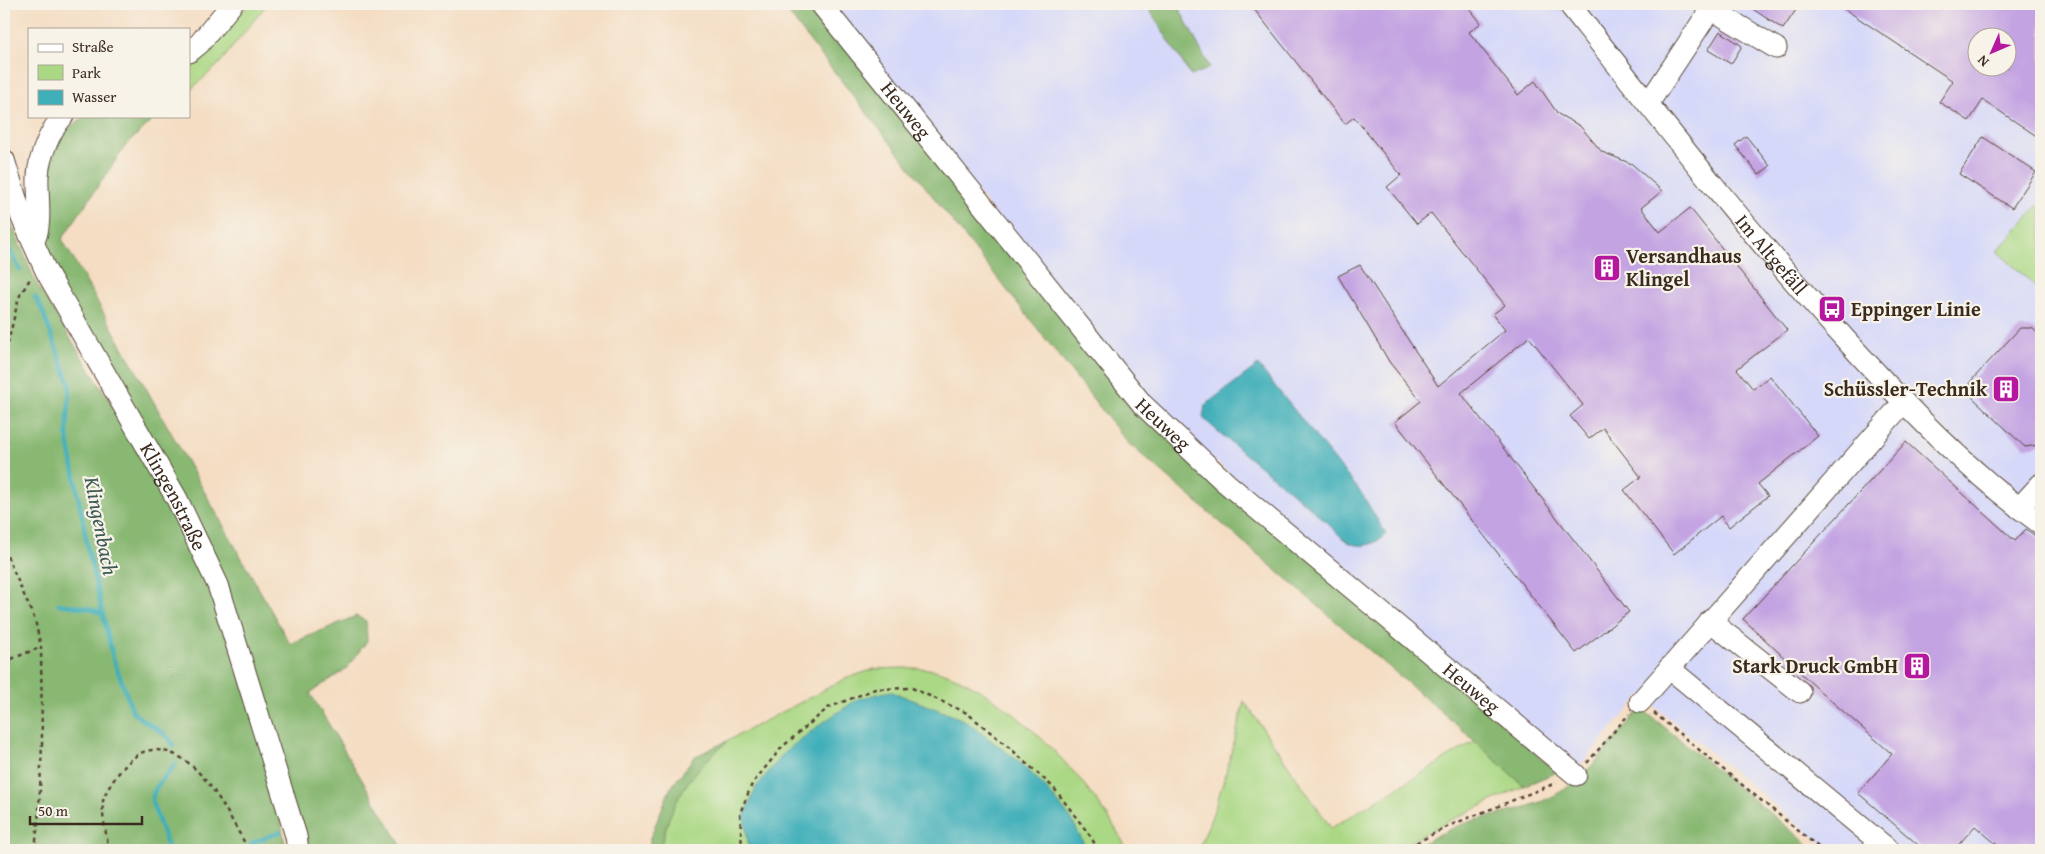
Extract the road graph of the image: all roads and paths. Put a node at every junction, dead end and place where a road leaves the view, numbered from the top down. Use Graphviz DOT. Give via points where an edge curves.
graph roads {
  1 [pos="232,4"];
  2 [pos="821,4"];
  3 [pos="1568,4"];
  4 [pos="1712,6"];
  5 [pos="1776,48"];
  6 [pos="190,51"];
  7 [pos="1648,104"];
  8 [pos="61,118"];
  9 [pos="4,160"];
  10 [pos="33,242"];
  11 [pos="44,266"];
  12 [pos="4,359"];
  13 [pos="1903,403"];
  14 [pos="2041,484"];
  15 [pos="2019,508"];
  16 [pos="2041,524"];
  17 [pos="4,549"];
  18 [pos="1710,621"];
  19 [pos="41,647"];
  20 [pos="4,662"];
  21 [pos="1669,668"];
  22 [pos="1800,692"];
  23 [pos="1640,702"];
  24 [pos="1576,775"];
  25 [pos="35,850"];
  26 [pos="109,850"];
  27 [pos="249,850"];
  28 [pos="298,850"];
  29 [pos="742,850"];
  30 [pos="1098,850"];
  31 [pos="1402,850"];
  32 [pos="1822,850"];
  33 [pos="1889,850"];
  1 -- 6 [label="street"];
  2 -- 24 [label="street, Heuweg" via="1143,405 1226,482"];
  3 -- 7 [label="street, Im Altgefäll"];
  4 -- 5 [label="street"];
  4 -- 7 [label="street"];
  7 -- 13 [label="street, Im Altgefäll" via="1790,279"];
  8 -- 10 [label="street" via="44,150 38,174 38,227"];
  9 -- 10 [label="street, Klingenstraße"];
  10 -- 11 [label="street, Klingenstraße"];
  11 -- 12 [label="path" via="36,271 19,297"];
  11 -- 28 [label="street, Klingenstraße" via="177,499 218,584"];
  13 -- 15 [label="street, Im Altgefäll" via="1962,460"];
  13 -- 18 [label="street"];
  14 -- 15 [label="street"];
  15 -- 16 [label="street, Im Altgefäll"];
  17 -- 19 [label="path" via="35,620"];
  18 -- 21 [label="street"];
  18 -- 22 [label="street"];
  19 -- 20 [label="path"];
  19 -- 25 [label="path" via="40,811"];
  21 -- 23 [label="street"];
  21 -- 33 [label="street"];
  23 -- 24 [label="path"];
  23 -- 32 [label="path"];
  24 -- 31 [label="path" via="1451,825"];
  26 -- 27 [label="path" via="103,803 108,786 125,766 145,751 160,750 184,760 210,784"];
  29 -- 30 [label="path" via="740,813 752,784 782,748 828,708 875,689 912,688 967,713 1011,749 1054,788"];
}
